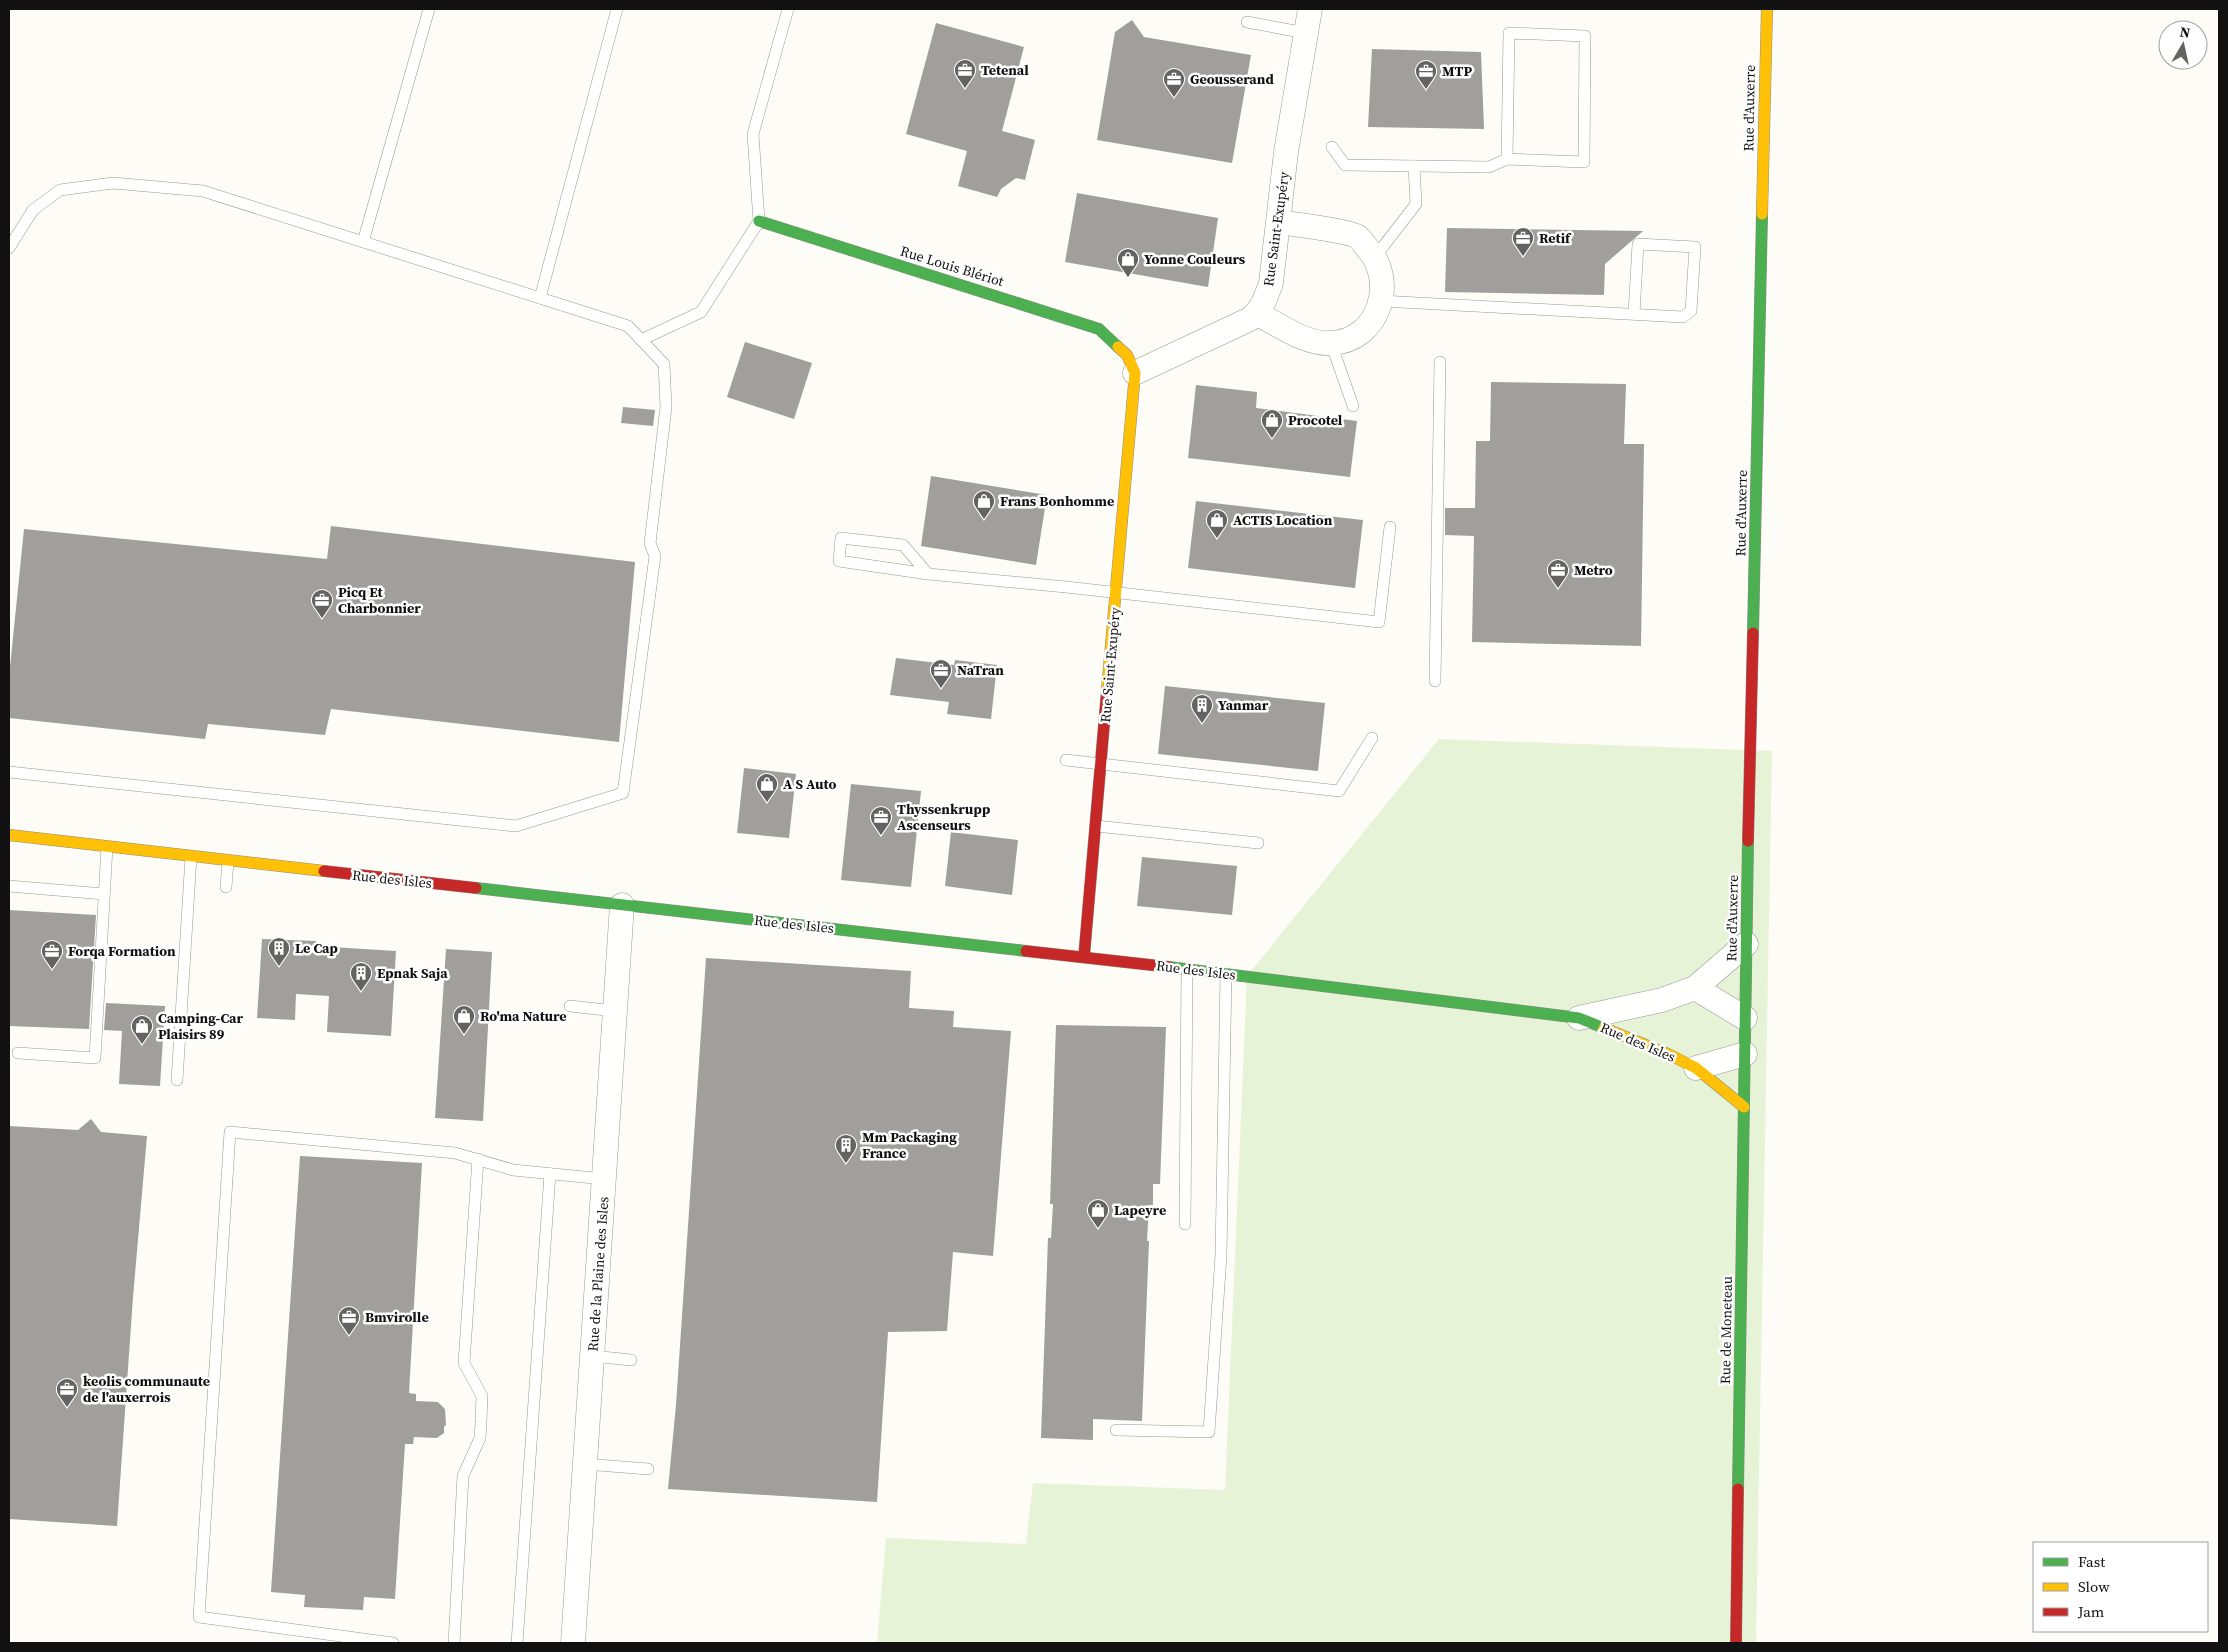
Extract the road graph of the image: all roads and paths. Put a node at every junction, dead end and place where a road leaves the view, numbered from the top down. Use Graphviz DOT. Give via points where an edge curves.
graph roads {
  1 [pos="429,9"];
  2 [pos="617,9"];
  3 [pos="788,9"];
  4 [pos="1310,9"];
  5 [pos="1766,9"];
  6 [pos="1247,22"];
  7 [pos="1306,32"];
  8 [pos="1332,147"];
  9 [pos="1507,159"];
  10 [pos="1414,166"];
  11 [pos="759,221"];
  12 [pos="1279,222"];
  13 [pos="363,242"];
  14 [pos="9,248"];
  15 [pos="1375,256"];
  16 [pos="540,298"];
  17 [pos="1382,301"];
  18 [pos="1634,314"];
  19 [pos="1266,318"];
  20 [pos="641,340"];
  21 [pos="1331,343"];
  22 [pos="1440,362"];
  23 [pos="1131,364"];
  24 [pos="1353,406"];
  25 [pos="1390,527"];
  26 [pos="928,574"];
  27 [pos="1116,593"];
  28 [pos="1435,681"];
  29 [pos="1372,738"];
  30 [pos="1066,760"];
  31 [pos="1101,763"];
  32 [pos="9,772"];
  33 [pos="1096,826"];
  34 [pos="9,835"];
  35 [pos="1258,843"];
  36 [pos="107,846"];
  37 [pos="191,857"];
  38 [pos="228,861"];
  39 [pos="9,886"];
  40 [pos="226,886"];
  41 [pos="104,894"];
  42 [pos="622,905"];
  43 [pos="1746,944"];
  44 [pos="1084,957"];
  45 [pos="1187,969"];
  46 [pos="1226,974"];
  47 [pos="1696,988"];
  48 [pos="570,1006"];
  49 [pos="615,1011"];
  50 [pos="1579,1018"];
  51 [pos="1745,1018"];
  52 [pos="18,1053"];
  53 [pos="1745,1054"];
  54 [pos="1696,1068"];
  55 [pos="177,1080"];
  56 [pos="1744,1107"];
  57 [pos="478,1159"];
  58 [pos="550,1174"];
  59 [pos="604,1179"];
  60 [pos="1185,1224"];
  61 [pos="592,1356"];
  62 [pos="631,1360"];
  63 [pos="1116,1430"];
  64 [pos="585,1464"];
  65 [pos="648,1469"];
  66 [pos="393,1643"];
  67 [pos="454,1643"];
  68 [pos="517,1643"];
  69 [pos="573,1643"];
  70 [pos="1736,1643"];
  1 -- 13 [label="lane"];
  2 -- 16 [label="lane"];
  3 -- 11 [label="lane" via="753,134"];
  4 -- 7 [label="street, Rue Saint-Exupéry"];
  5 -- 43 [label="street, Rue d'Auxerre"];
  6 -- 7 [label="lane"];
  7 -- 12 [label="street, Rue Saint-Exupéry" via="1286,152"];
  8 -- 10 [label="lane" via="1345,165"];
  9 -- 9 [label="lane" via="1584,162 1585,36 1509,33"];
  9 -- 10 [label="lane" via="1490,167"];
  10 -- 15 [label="lane" via="1416,204"];
  11 -- 20 [label="lane" via="701,312"];
  11 -- 23 [label="street, Rue Louis Blériot" via="1075,320 1099,330"];
  12 -- 15 [label="street" via="1357,237"];
  12 -- 19 [label="street, Rue Saint-Exupéry" via="1271,283 1265,300"];
  13 -- 14 [label="lane" via="203,191 112,183 60,190 33,210"];
  13 -- 16 [label="lane"];
  15 -- 17 [label="street" via="1382,278"];
  16 -- 20 [label="lane" via="628,326"];
  17 -- 18 [label="lane"];
  17 -- 21 [label="street" via="1374,318 1362,331"];
  18 -- 18 [label="lane" via="1683,317 1691,311 1695,247 1638,244"];
  19 -- 21 [label="street" via="1310,341"];
  19 -- 23 [label="street" via="1250,319"];
  20 -- 32 [label="lane" via="664,364 666,407 650,543 655,556 623,793 516,826"];
  21 -- 24 [label="lane"];
  22 -- 28 [label="lane"];
  23 -- 27 [label="street, Rue Saint-Exupéry"];
  25 -- 27 [label="lane" via="1379,622"];
  26 -- 26 [label="lane" via="903,544 841,538 839,561"];
  26 -- 27 [label="lane"];
  27 -- 31 [label="street, Rue Saint-Exupéry"];
  29 -- 31 [label="lane" via="1339,790"];
  30 -- 31 [label="lane"];
  31 -- 33 [label="street, Rue Saint-Exupéry"];
  33 -- 35 [label="lane"];
  33 -- 44 [label="street, Rue Saint-Exupéry"];
  34 -- 36 [label="street, Rue des Isles"];
  36 -- 37 [label="street, Rue des Isles"];
  36 -- 41 [label="lane"];
  37 -- 38 [label="street, Rue des Isles"];
  37 -- 55 [label="lane"];
  38 -- 40 [label="lane"];
  38 -- 42 [label="street, Rue des Isles"];
  39 -- 41 [label="lane"];
  41 -- 52 [label="lane" via="96,1058"];
  42 -- 44 [label="street, Rue des Isles"];
  42 -- 49 [label="street, Rue de la Plaine des Isles"];
  43 -- 47 [label="street, Rue des Isles"];
  43 -- 51 [label="street, Rue d'Auxerre"];
  44 -- 45 [label="street, Rue des Isles"];
  45 -- 46 [label="street, Rue des Isles"];
  45 -- 60 [label="lane"];
  46 -- 50 [label="street, Rue des Isles"];
  46 -- 63 [label="lane" via="1221,1255 1209,1432"];
  47 -- 50 [label="street, Rue des Isles" via="1662,1000"];
  47 -- 51 [label="street"];
  48 -- 49 [label="lane"];
  49 -- 59 [label="street, Rue de la Plaine des Isles"];
  50 -- 54 [label="street, Rue des Isles"];
  51 -- 53 [label="street, Rue de Moneteau"];
  53 -- 54 [label="street"];
  53 -- 56 [label="street, Rue de Moneteau"];
  54 -- 56 [label="street, Rue des Isles"];
  56 -- 70 [label="street, Rue de Moneteau"];
  57 -- 58 [label="lane" via="513,1170"];
  57 -- 66 [label="lane" via="455,1152 230,1132 200,1617"];
  57 -- 67 [label="lane" via="464,1363 482,1396 481,1422 480,1438 463,1476"];
  58 -- 59 [label="lane"];
  58 -- 68 [label="lane"];
  59 -- 61 [label="street, Rue de la Plaine des Isles"];
  61 -- 62 [label="lane"];
  61 -- 64 [label="street, Rue de la Plaine des Isles"];
  64 -- 65 [label="lane"];
  64 -- 69 [label="street, Rue de la Plaine des Isles"];
}
